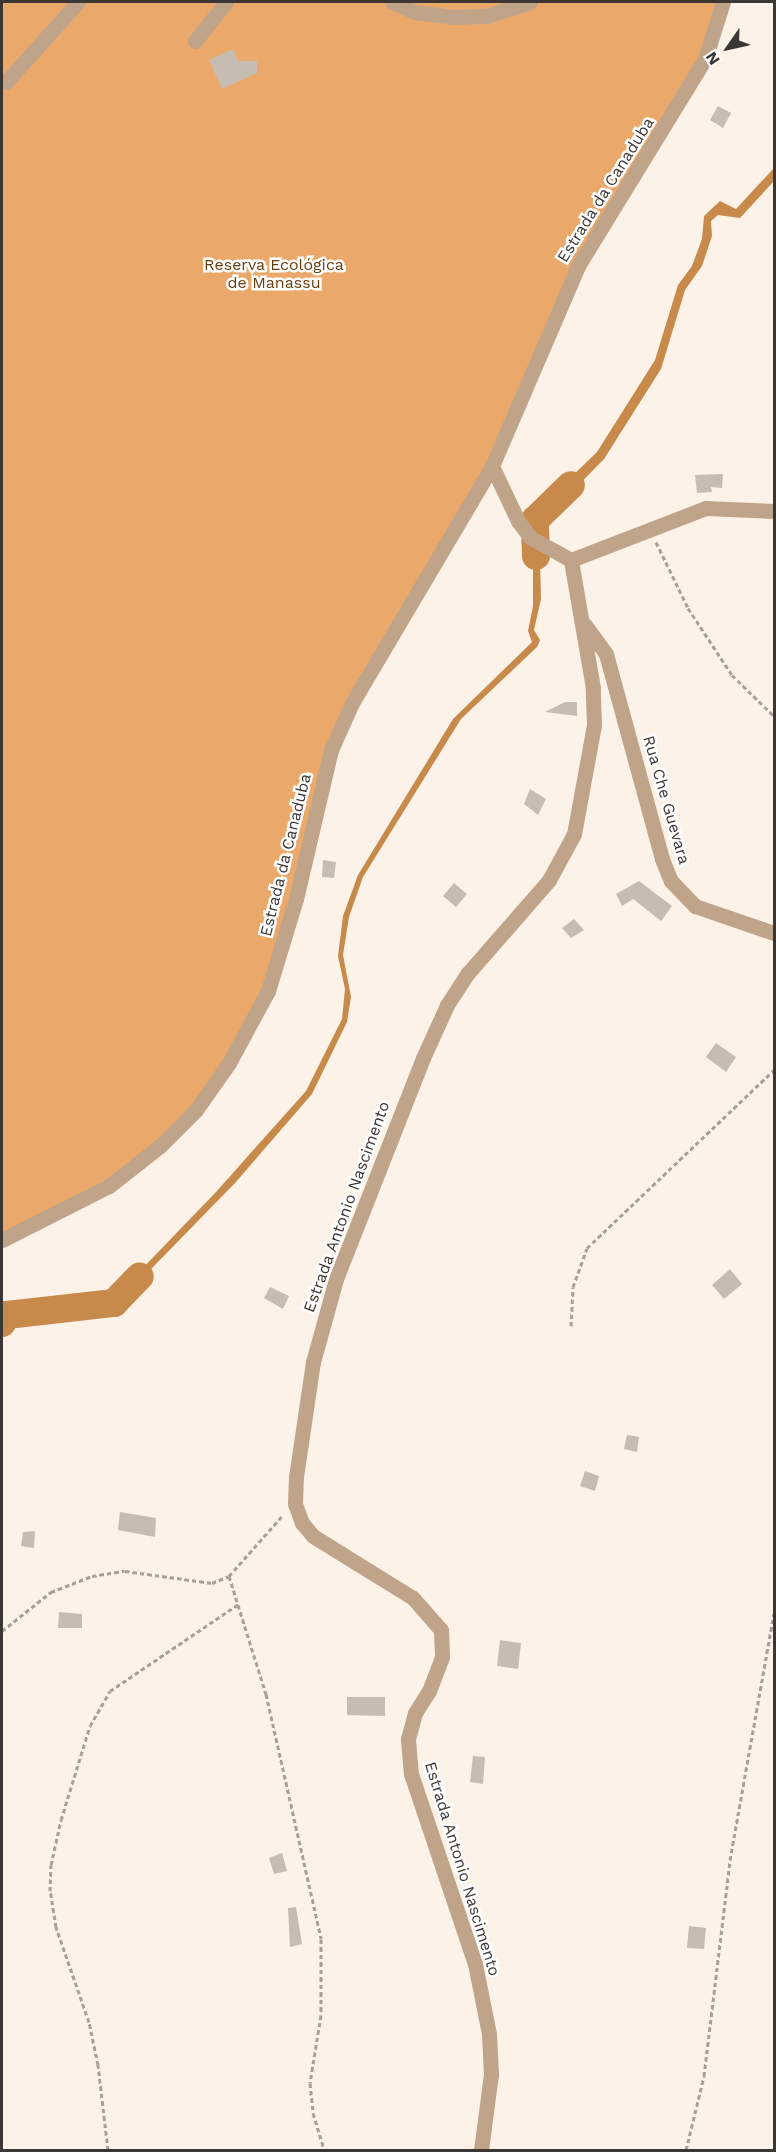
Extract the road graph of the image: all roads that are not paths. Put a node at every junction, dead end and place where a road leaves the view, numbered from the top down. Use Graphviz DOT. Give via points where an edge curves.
graph roads {
  1 [pos="78,2"];
  2 [pos="226,2"];
  3 [pos="392,2"];
  4 [pos="530,2"];
  5 [pos="723,2"];
  6 [pos="195,41"];
  7 [pos="6,82"];
  8 [pos="492,466"];
  9 [pos="774,511"];
  10 [pos="571,560"];
  11 [pos="582,620"];
  12 [pos="774,933"];
  13 [pos="2,1239"];
  14 [pos="481,2151"];
  1 -- 7 [label="street"];
  2 -- 6 [label="street"];
  3 -- 4 [label="street" via="414,12 452,17 486,16"];
  5 -- 8 [label="street, Estrada da Canaduba" via="705,59 578,266"];
  8 -- 10 [label="street" via="518,521 531,538"];
  8 -- 13 [label="street, Estrada da Canaduba" via="352,703 331,750 296,899 268,991 229,1063 189,1117 160,1146 109,1186"];
  9 -- 10 [label="street" via="706,508"];
  10 -- 11 [label="street, Estrada Antonio Nascimento"];
  11 -- 12 [label="street, Rua Che Guevara" via="606,654 671,881 695,906"];
  11 -- 14 [label="street, Estrada Antonio Nascimento" via="593,688 594,725 574,834 549,880 494,940 447,1005 387,1144 336,1280 313,1362 302,1421 296,1504 302,1523 313,1536 413,1598 441,1630 442,1657 429,1691 415,1713 408,1739 411,1774 475,1964 489,2034 491,2074"];
}
